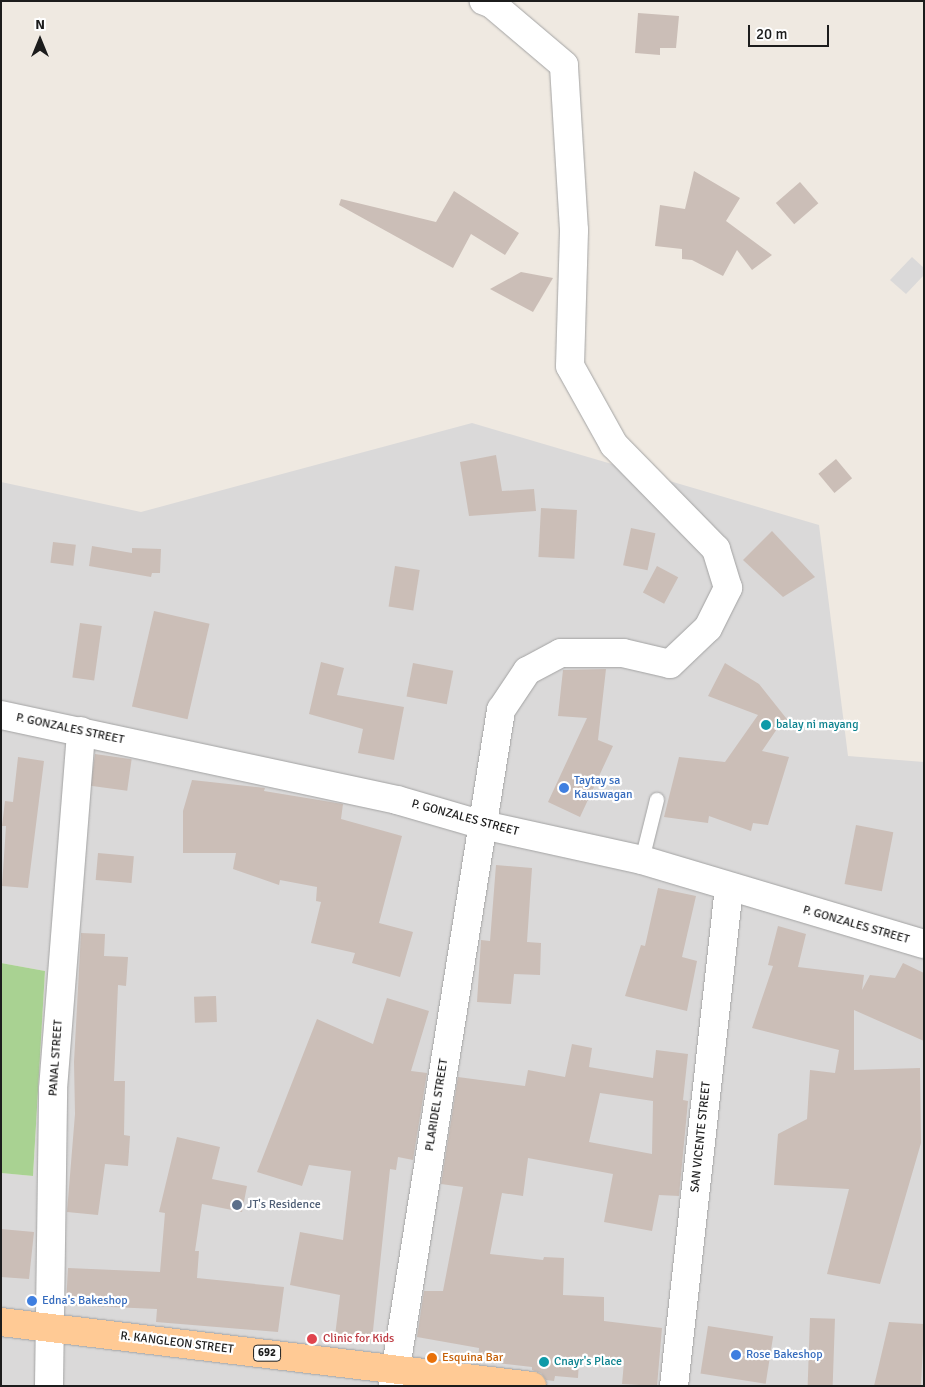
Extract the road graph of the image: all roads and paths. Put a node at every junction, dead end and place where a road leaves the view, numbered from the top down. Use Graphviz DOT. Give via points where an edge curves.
graph roads {
  1 [pos="484,1"];
  2 [pos="1,715"];
  3 [pos="81,732"];
  4 [pos="657,800"];
  5 [pos="483,825"];
  6 [pos="642,860"];
  7 [pos="729,888"];
  8 [pos="924,944"];
  9 [pos="1,1322"];
  10 [pos="48,1327"];
  11 [pos="393,1377"];
  12 [pos="49,1386"];
  13 [pos="532,1386"];
  14 [pos="674,1386"];
  1 -- 5 [label="street, PLARIDEL STREET" via="492,4 564,65 574,230 570,366 614,445 716,549 728,588 708,628 670,664 623,654 561,653 527,671 500,710"];
  2 -- 3 [label="street, P. GONZALES STREET"];
  3 -- 5 [label="street, P. GONZALES STREET" via="397,800"];
  3 -- 10 [label="street, PANAL STREET" via="53,1089"];
  4 -- 6 [label="lane"];
  5 -- 6 [label="street, P. GONZALES STREET"];
  5 -- 11 [label="street, PLARIDEL STREET"];
  6 -- 7 [label="street, P. GONZALES STREET"];
  7 -- 8 [label="street, P. GONZALES STREET"];
  7 -- 14 [label="street, SAN VICENTE STREET"];
  9 -- 10 [label="main road, R. KANGLEON STREET / 692"];
  10 -- 11 [label="main road, R. KANGLEON STREET / 692"];
  10 -- 12 [label="street, PANAL STREET"];
  11 -- 13 [label="main road, R. KANGLEON STREET / 692"];
}
